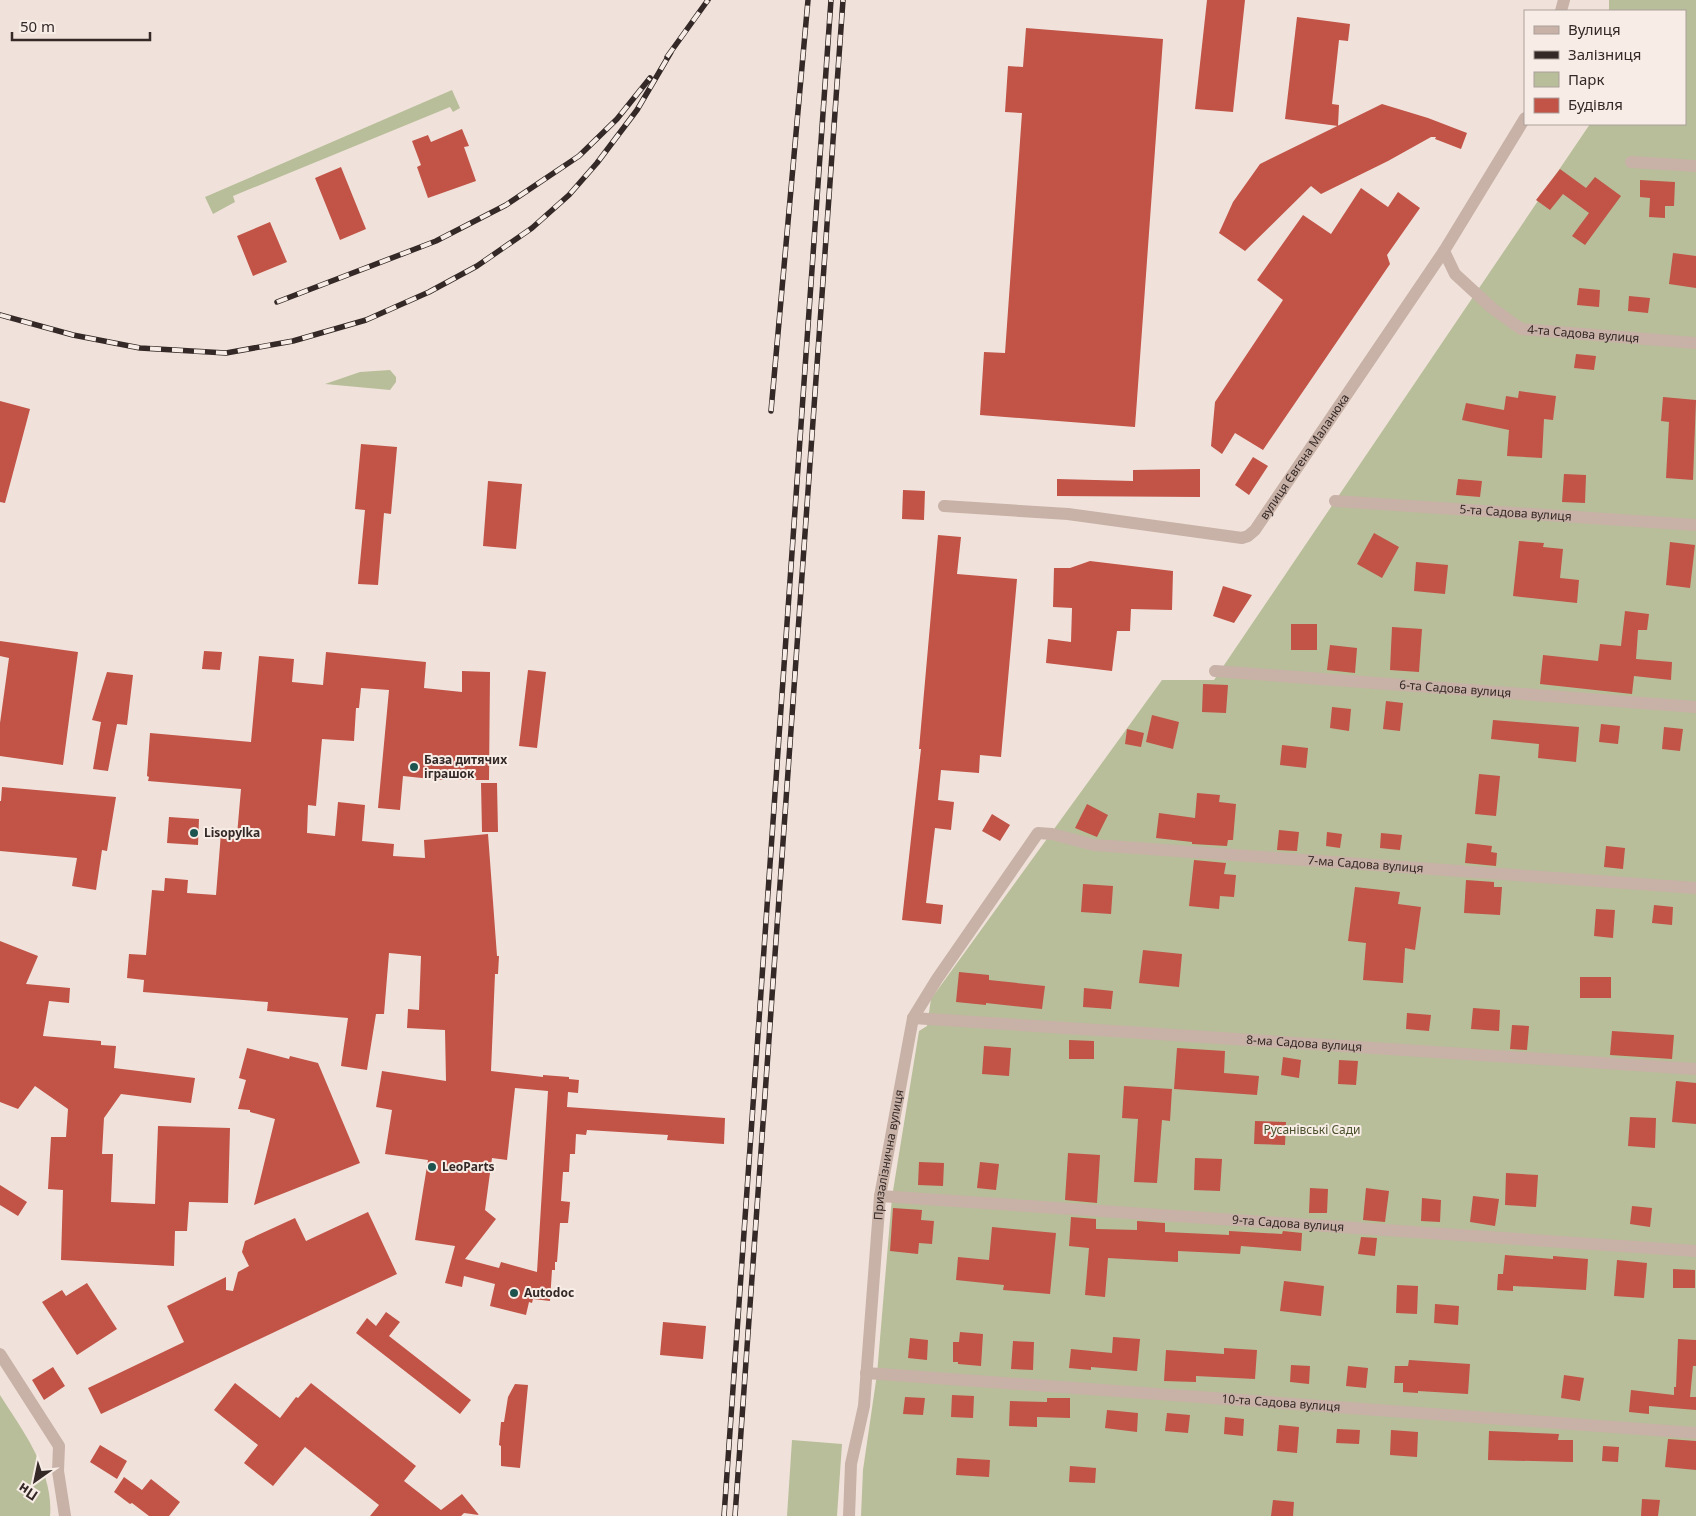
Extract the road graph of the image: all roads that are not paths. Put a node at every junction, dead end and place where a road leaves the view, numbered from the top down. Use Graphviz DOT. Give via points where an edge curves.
graph roads {
  1 [pos="1524,120"];
  2 [pos="1631,162"];
  3 [pos="1696,166"];
  4 [pos="1444,252"];
  5 [pos="1696,343"];
  6 [pos="1335,501"];
  7 [pos="944,506"];
  8 [pos="1696,525"];
  9 [pos="1215,671"];
  10 [pos="1696,707"];
  11 [pos="1038,833"];
  12 [pos="1696,888"];
  13 [pos="913,1018"];
  14 [pos="1696,1069"];
  15 [pos="880,1196"];
  16 [pos="1696,1252"];
  17 [pos="0,1354"];
  18 [pos="866,1373"];
  19 [pos="1696,1433"];
  20 [pos="65,1516"];
  21 [pos="849,1516"];
  1 -- 4 [label="street, вулиця Євгена Маланюка"];
  2 -- 3 [label="street"];
  4 -- 5 [label="street, 4-та Садова вулиця" via="1455,274 1521,329"];
  4 -- 7 [label="street, вулиця Євгена Маланюка" via="1248,536 1242,538 1068,514"];
  6 -- 8 [label="street, 5-та Садова вулиця"];
  9 -- 10 [label="street, 6-та Садова вулиця"];
  11 -- 12 [label="street, 7-ма Садова вулиця" via="1094,845"];
  11 -- 13 [label="street, Призалізнична вулиця"];
  13 -- 14 [label="street, 8-ма Садова вулиця"];
  13 -- 15 [label="street, Призалізнична вулиця"];
  15 -- 16 [label="street, 9-та Садова вулиця"];
  15 -- 18 [label="street, Призалізнична вулиця"];
  17 -- 20 [label="street" via="59,1446 58,1471"];
  18 -- 19 [label="street, 10-та Садова вулиця"];
  18 -- 21 [label="street, Призалізнична вулиця" via="864,1406 851,1464"];
}
